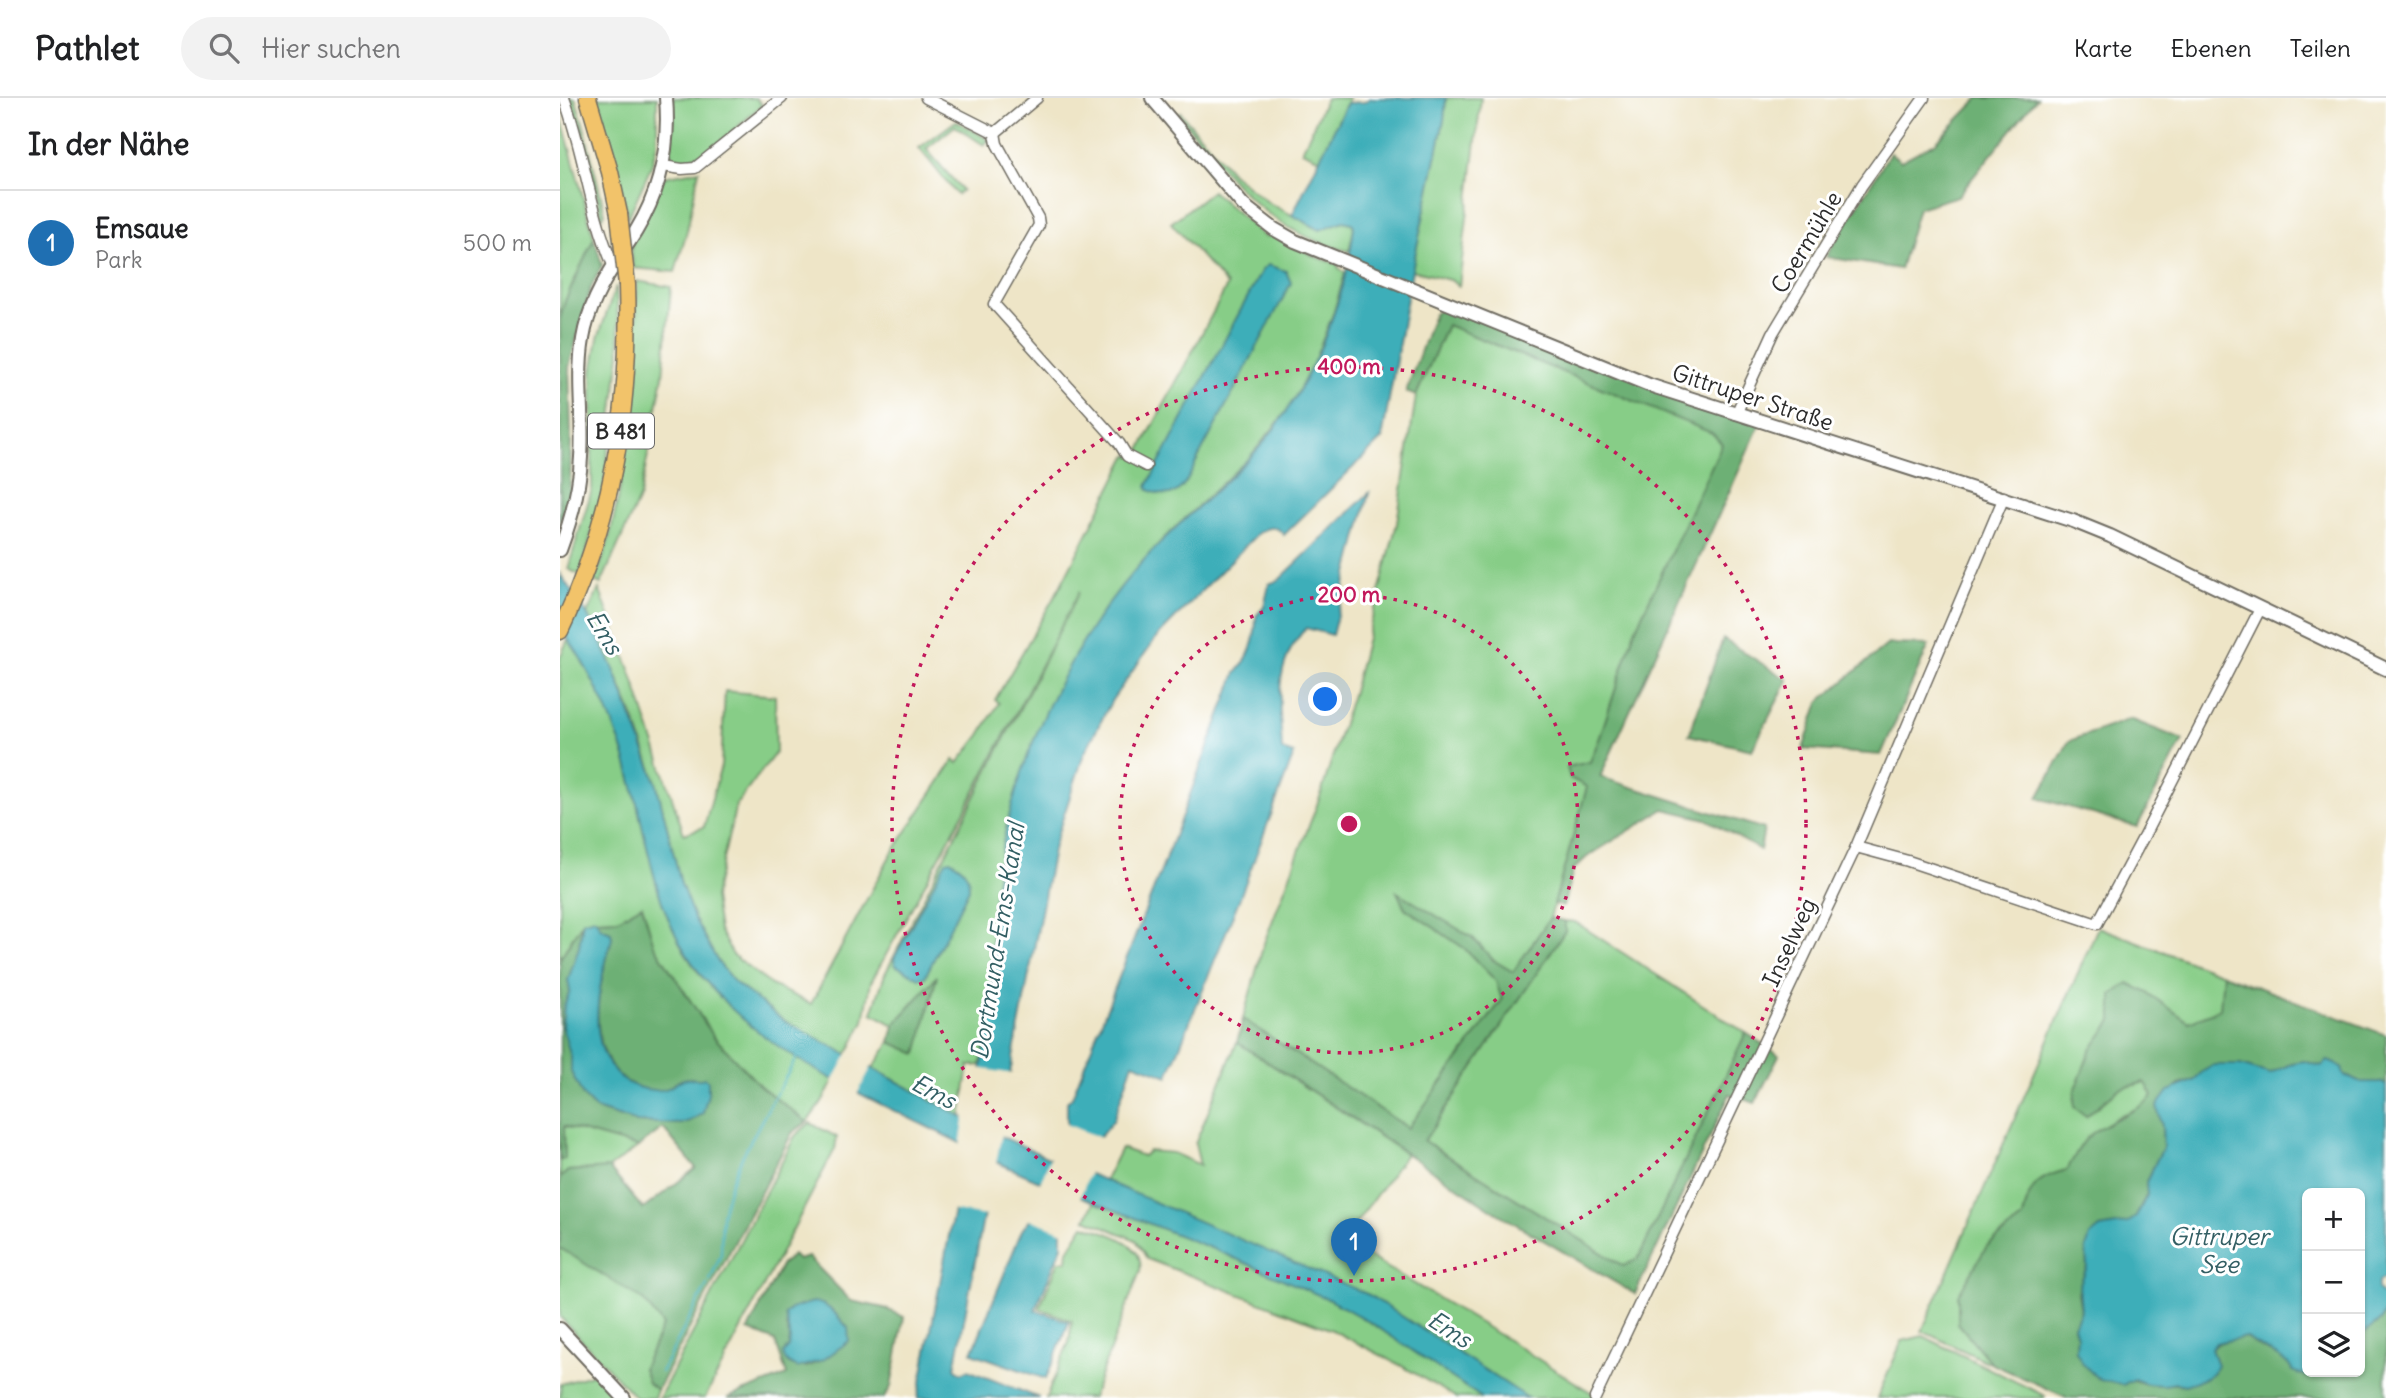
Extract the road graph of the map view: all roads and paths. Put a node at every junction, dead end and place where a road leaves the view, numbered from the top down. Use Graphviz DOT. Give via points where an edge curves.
graph roads {
  1 [pos="564,98"];
  2 [pos="588,98"];
  3 [pos="666,98"];
  4 [pos="782,98"];
  5 [pos="926,98"];
  6 [pos="1037,98"];
  7 [pos="1152,98"];
  8 [pos="1924,98"];
  9 [pos="995,133"];
  10 [pos="663,166"];
  11 [pos="613,265"];
  12 [pos="1736,414"];
  13 [pos="1146,466"];
  14 [pos="2004,497"];
  15 [pos="562,544"];
  16 [pos="2260,609"];
  17 [pos="560,631"];
  18 [pos="2386,669"];
  19 [pos="1856,846"];
  20 [pos="560,1329"];
  21 [pos="624,1398"];
  22 [pos="1595,1398"];
  1 -- 11 [label="street"];
  2 -- 17 [label="highway, B 481, bridge" via="619,214 627,285 627,379 604,515"];
  3 -- 10 [label="street"];
  4 -- 10 [label="street" via="695,168"];
  5 -- 9 [label="street"];
  6 -- 9 [label="street"];
  7 -- 12 [label="street, Gittruper Straße" via="1224,184 1251,211 1295,241 1649,386"];
  8 -- 12 [label="street, Coermühle" via="1863,185 1773,333"];
  9 -- 13 [label="street" via="1039,225 994,304 1127,456"];
  10 -- 11 [label="street" via="644,218"];
  11 -- 15 [label="street" via="585,330 580,371 581,466"];
  12 -- 14 [label="street, Gittruper Straße"];
  14 -- 16 [label="street, Gittruper Straße" via="2110,536"];
  14 -- 19 [label="street, Inselweg"];
  16 -- 18 [label="street, Gittruper Straße"];
  16 -- 19 [label="street" via="2097,924"];
  19 -- 22 [label="street, Inselweg"];
  20 -- 21 [label="street"];
}
